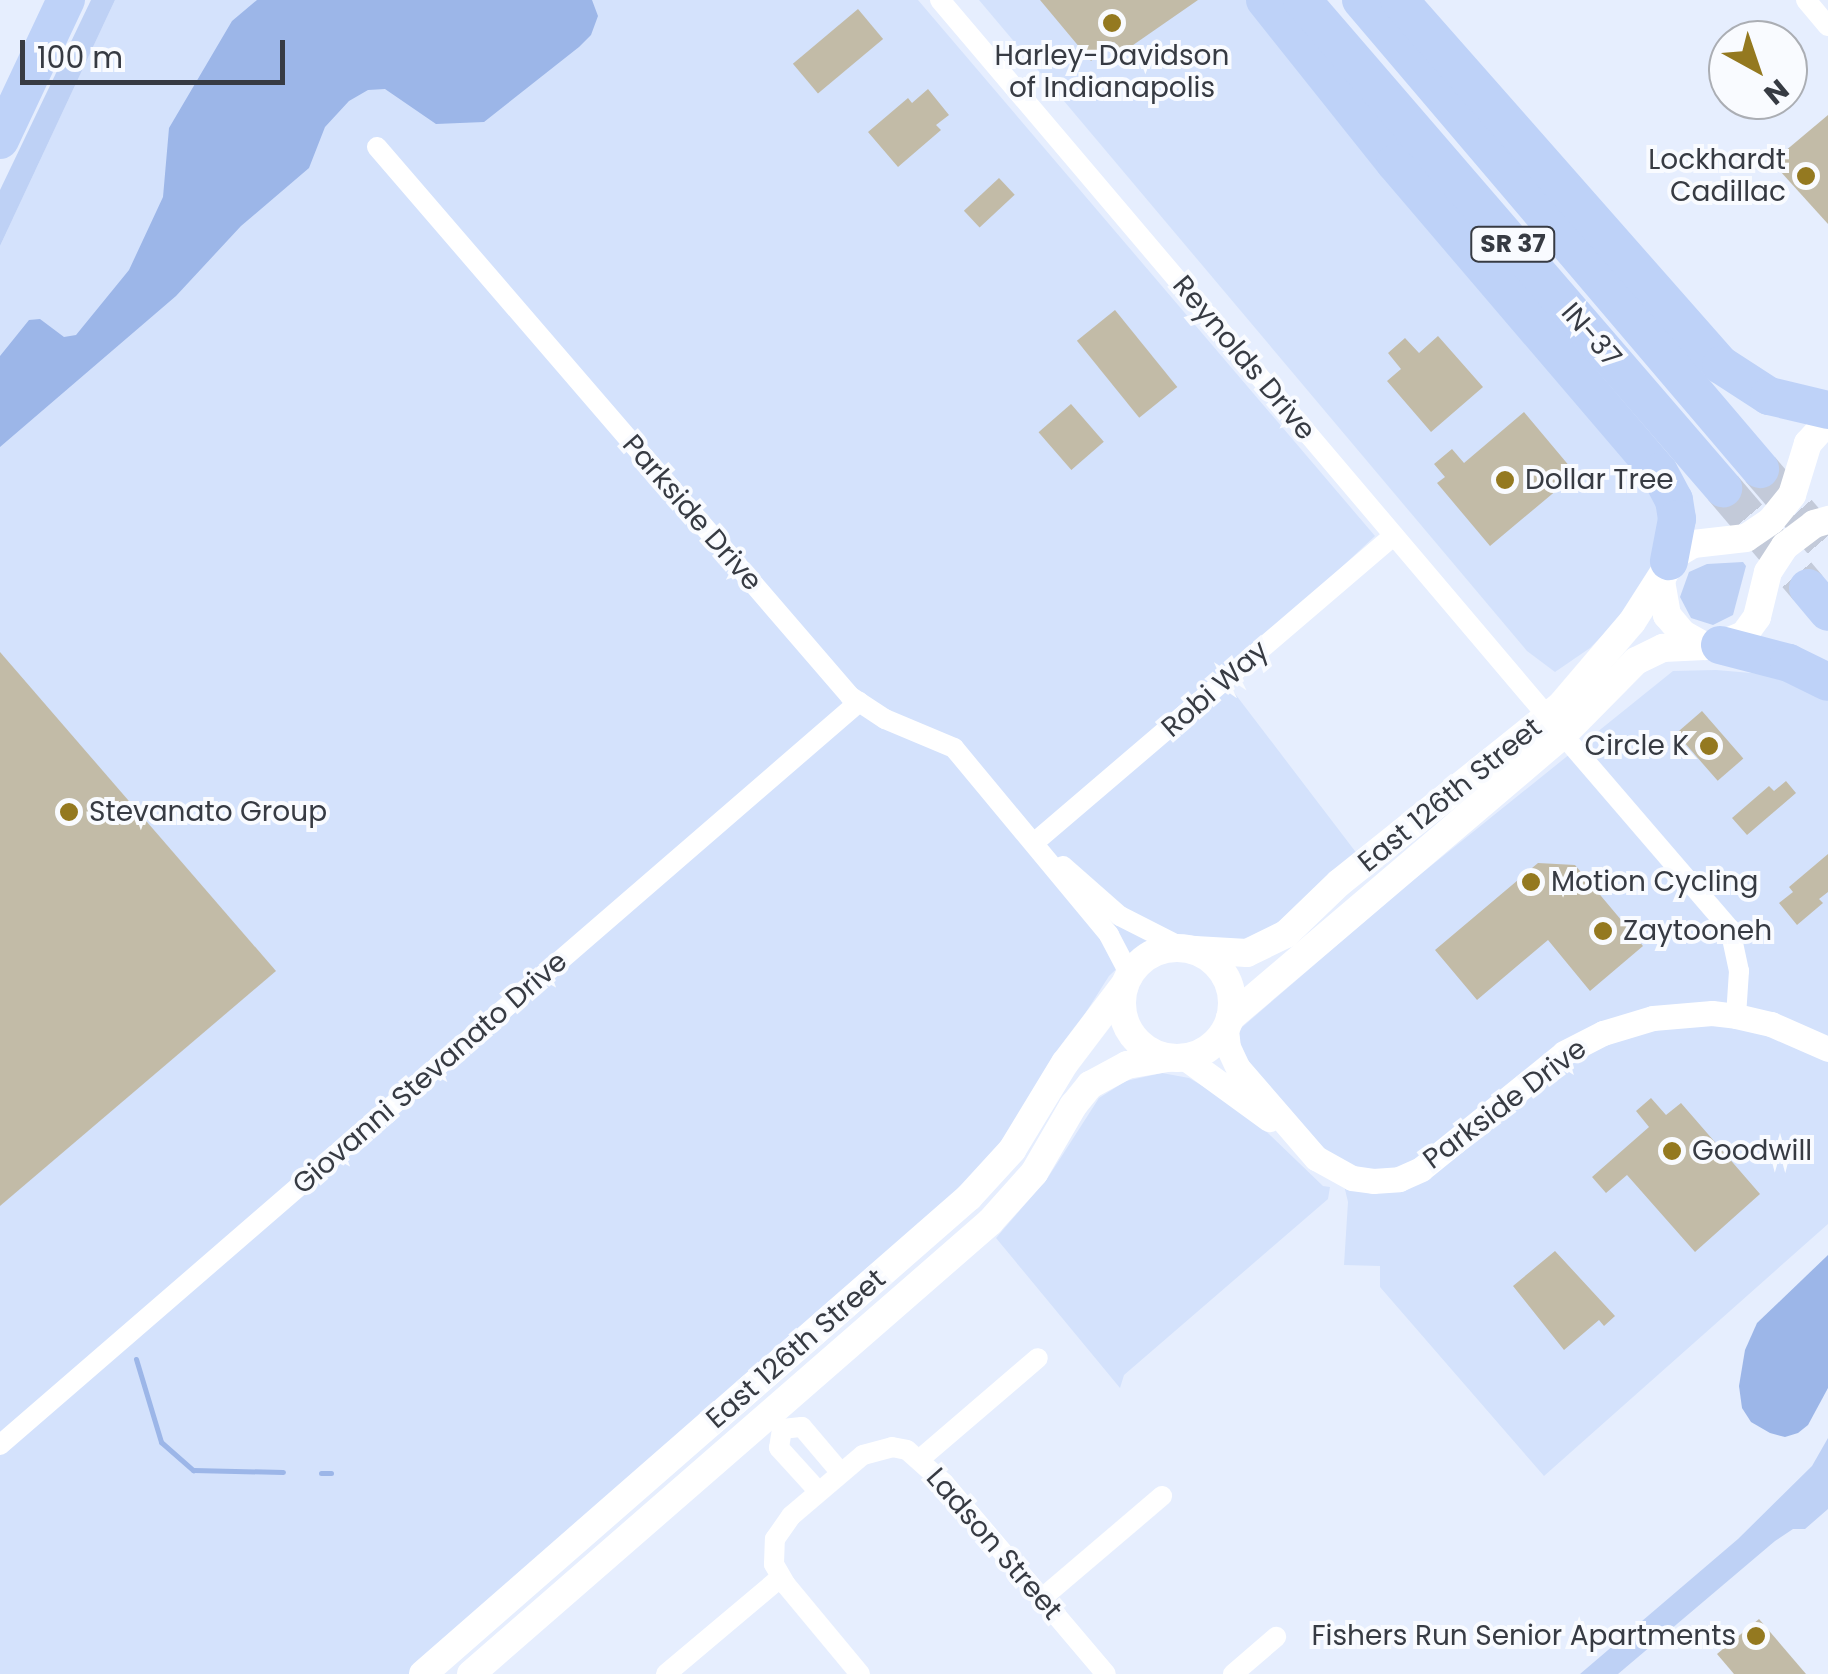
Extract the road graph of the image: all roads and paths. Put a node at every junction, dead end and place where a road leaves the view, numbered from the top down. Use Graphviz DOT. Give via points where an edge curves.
graph roads {
  1 [pos="66,0"];
  2 [pos="940,0"];
  3 [pos="1265,0"];
  4 [pos="1302,0"];
  5 [pos="1361,0"];
  6 [pos="1399,0"];
  7 [pos="1806,0"];
  8 [pos="1828,26"];
  9 [pos="0,140"];
  10 [pos="377,148"];
  11 [pos="1828,410"];
  12 [pos="1828,421"];
  13 [pos="1760,470"];
  14 [pos="1723,488"];
  15 [pos="1828,520"];
  16 [pos="1394,535"];
  17 [pos="1666,567"];
  18 [pos="1713,646"];
  19 [pos="1828,682"];
  20 [pos="859,702"];
  21 [pos="1556,726"];
  22 [pos="1035,842"];
  23 [pos="1189,949"];
  24 [pos="1127,980"];
  25 [pos="1736,1016"];
  26 [pos="1228,1024"];
  27 [pos="1828,1049"];
  28 [pos="1176,1058"];
  29 [pos="1305,1146"];
  30 [pos="1038,1358"];
  31 [pos="750,1392"];
  32 [pos="776,1422"];
  33 [pos="0,1444"];
  34 [pos="920,1459"];
  35 [pos="841,1473"];
  36 [pos="819,1492"];
  37 [pos="1162,1496"];
  38 [pos="781,1577"];
  39 [pos="1041,1599"];
  40 [pos="1276,1637"];
  41 [pos="423,1674"];
  42 [pos="471,1674"];
  43 [pos="666,1674"];
  44 [pos="860,1674"];
  45 [pos="1106,1674"];
  46 [pos="1233,1674"];
  1 -- 9 [label="highway"];
  2 -- 16 [label="street, Reynolds Drive"];
  3 -- 17 [label="highway" via="1659,472 1675,506 1677,530"];
  4 -- 14 [label="highway, IN-37 / SR 37"];
  5 -- 13 [label="highway, IN-37 / SR 37"];
  6 -- 11 [label="highway" via="1720,365 1769,396"];
  7 -- 8 [label="street"];
  10 -- 20 [label="street, Parkside Drive"];
  12 -- 17 [label="main road" via="1808,443 1792,495 1778,515 1734,541 1693,544"];
  15 -- 18 [label="main road" via="1785,546 1766,578 1754,625"];
  16 -- 21 [label="street, Reynolds Drive"];
  16 -- 22 [label="street, Robi Way"];
  17 -- 18 [label="main road" via="1661,590 1667,615 1683,634"];
  17 -- 21 [label="main road, East 126th Street"];
  18 -- 19 [label="highway" via="1788,664"];
  18 -- 21 [label="main road, East 126th Street" via="1669,647 1645,656"];
  20 -- 22 [label="street, Parkside Drive" via="954,748"];
  20 -- 33 [label="street, Giovanni Stevanato Drive"];
  21 -- 23 [label="main road, East 126th Street" via="1349,875 1276,941 1237,955"];
  21 -- 25 [label="street, Reynolds Drive" via="1730,929 1739,971"];
  21 -- 26 [label="main road, East 126th Street"];
  22 -- 23 [label="street, Parkside Drive" via="1104,904"];
  22 -- 24 [label="street, Parkside Drive" via="1108,935"];
  23 -- 24 [label="main road" via="1152,953"];
  23 -- 26 [label="main road" via="1215,963 1229,983"];
  24 -- 28 [label="main road" via="1122,1008 1129,1031 1145,1049"];
  24 -- 31 [label="main road, East 126th Street" via="992,1174"];
  25 -- 27 [label="street, Parkside Drive"];
  25 -- 29 [label="street, Parkside Drive" via="1653,1018 1603,1033 1564,1053 1442,1156 1399,1178 1352,1178"];
  26 -- 28 [label="main road" via="1209,1048"];
  26 -- 29 [label="street, Parkside Drive" via="1228,1047 1238,1068"];
  28 -- 29 [label="street, Parkside Drive"];
  28 -- 32 [label="main road, East 126th Street" via="1127,1065 1090,1085 1034,1173 990,1222"];
  30 -- 34 [label="street"];
  31 -- 32 [label="street"];
  31 -- 41 [label="main road, East 126th Street"];
  32 -- 35 [label="street" via="802,1427"];
  32 -- 36 [label="street" via="779,1448"];
  32 -- 42 [label="main road, East 126th Street"];
  34 -- 35 [label="street, Ladson Street" via="907,1450 878,1449"];
  34 -- 39 [label="street, Ladson Street"];
  35 -- 36 [label="street, Ladson Street"];
  36 -- 38 [label="street, Ladson Street" via="775,1539"];
  37 -- 39 [label="street"];
  38 -- 43 [label="street"];
  38 -- 44 [label="street"];
  39 -- 45 [label="street, Ladson Street"];
  40 -- 46 [label="street"];
}
